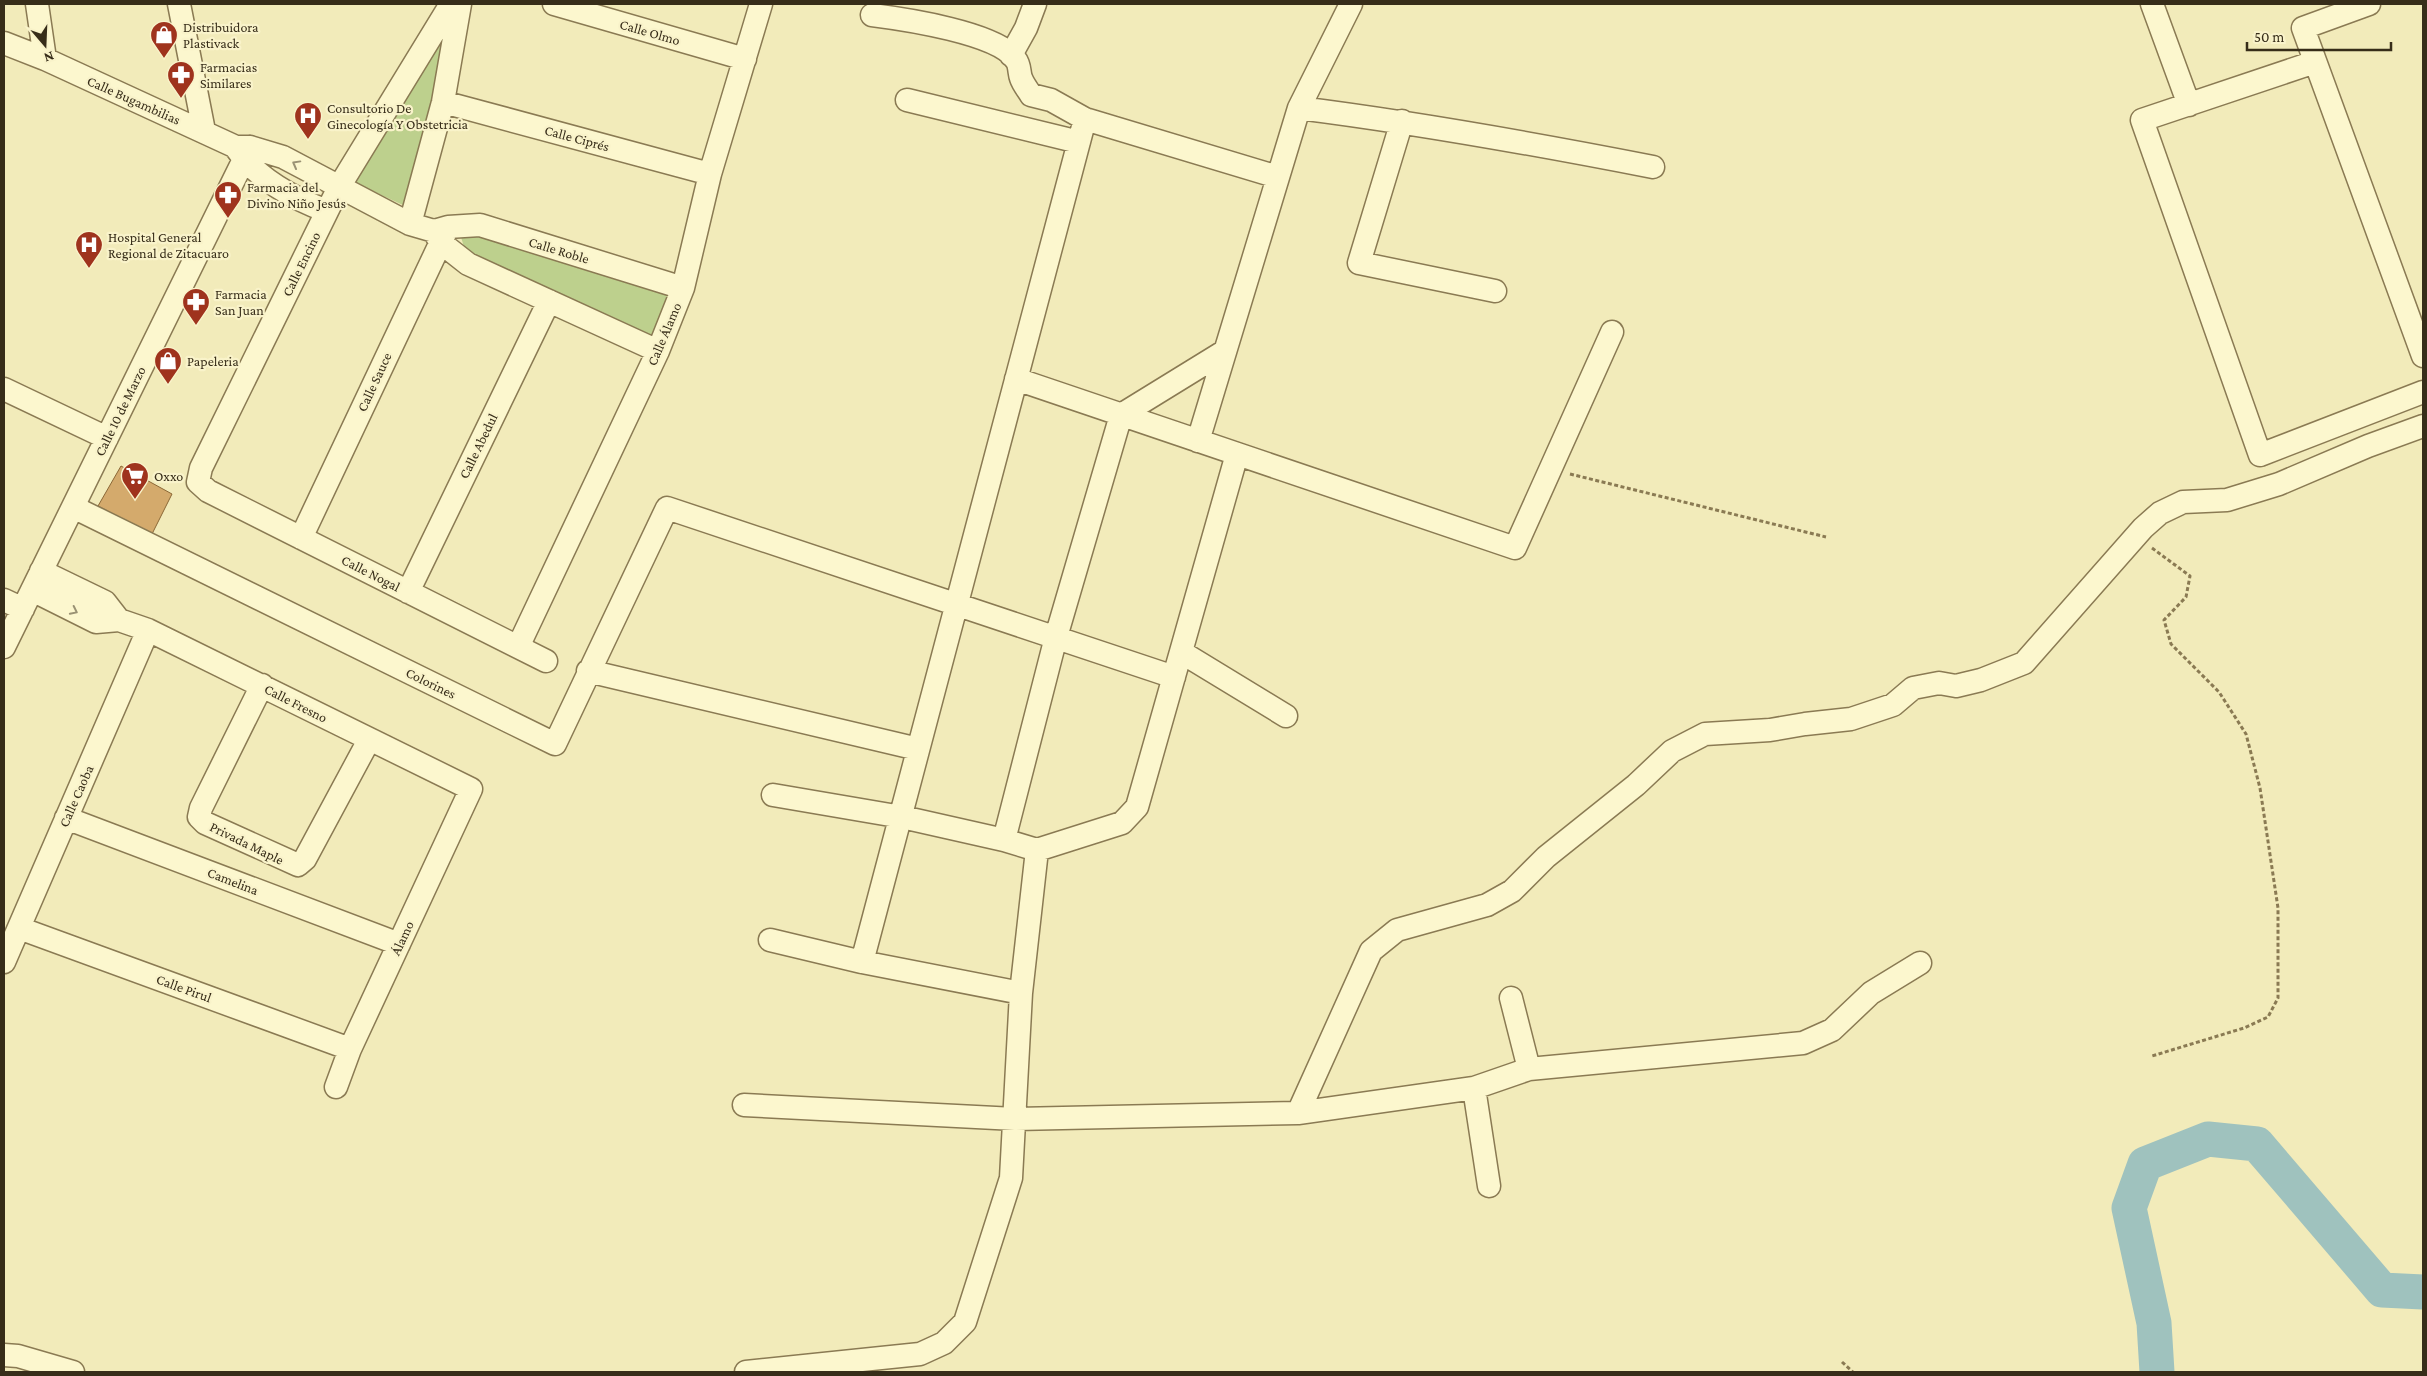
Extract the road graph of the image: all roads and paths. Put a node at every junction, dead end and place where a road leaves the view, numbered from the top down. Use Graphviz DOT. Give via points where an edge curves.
graph roads {
  1 [pos="37,4"];
  2 [pos="179,4"];
  3 [pos="452,4"];
  4 [pos="460,4"];
  5 [pos="554,4"];
  6 [pos="761,4"];
  7 [pos="1035,4"];
  8 [pos="1351,4"];
  9 [pos="2152,4"];
  10 [pos="2369,4"];
  11 [pos="885,12"];
  12 [pos="4,44"];
  13 [pos="1012,55"];
  14 [pos="45,59"];
  15 [pos="745,59"];
  16 [pos="2315,62"];
  17 [pos="907,100"];
  18 [pos="444,102"];
  19 [pos="2188,105"];
  20 [pos="1299,108"];
  21 [pos="1085,119"];
  22 [pos="1402,121"];
  23 [pos="204,131"];
  24 [pos="1079,142"];
  25 [pos="243,151"];
  26 [pos="1653,167"];
  27 [pos="710,174"];
  28 [pos="1278,177"];
  29 [pos="339,187"];
  30 [pos="327,212"];
  31 [pos="410,224"];
  32 [pos="441,234"];
  33 [pos="683,288"];
  34 [pos="1495,291"];
  35 [pos="549,301"];
  36 [pos="1612,332"];
  37 [pos="658,351"];
  38 [pos="1225,351"];
  39 [pos="2423,356"];
  40 [pos="1016,379"];
  41 [pos="4,389"];
  42 [pos="2423,392"];
  43 [pos="1121,415"];
  44 [pos="2423,426"];
  45 [pos="107,438"];
  46 [pos="1198,441"];
  47 [pos="1237,454"];
  48 [pos="1551,470"];
  49 [pos="198,482"];
  50 [pos="73,507"];
  51 [pos="2136,536"];
  52 [pos="1826,537"];
  53 [pos="301,538"];
  54 [pos="408,592"];
  55 [pos="25,593"];
  56 [pos="956,605"];
  57 [pos="148,630"];
  58 [pos="1056,637"];
  59 [pos="4,647"];
  60 [pos="518,647"];
  61 [pos="1181,652"];
  62 [pos="546,661"];
  63 [pos="588,671"];
  64 [pos="1174,677"];
  65 [pos="262,685"];
  66 [pos="1286,716"];
  67 [pos="369,740"];
  68 [pos="918,748"];
  69 [pos="471,789"];
  70 [pos="773,795"];
  71 [pos="902,817"];
  72 [pos="66,818"];
  73 [pos="1004,840"];
  74 [pos="1037,850"];
  75 [pos="19,928"];
  76 [pos="770,940"];
  77 [pos="399,944"];
  78 [pos="4,962"];
  79 [pos="862,962"];
  80 [pos="1920,963"];
  81 [pos="1021,993"];
  82 [pos="1511,998"];
  83 [pos="350,1049"];
  84 [pos="2152,1056"];
  85 [pos="1529,1069"];
  86 [pos="336,1088"];
  87 [pos="1474,1088"];
  88 [pos="744,1105"];
  89 [pos="1298,1113"];
  90 [pos="1015,1120"];
  91 [pos="1489,1186"];
  92 [pos="4,1355"];
  93 [pos="1842,1362"];
  94 [pos="73,1372"];
  95 [pos="746,1372"];
  96 [pos="1853,1372"];
  1 -- 14 [label="street"];
  2 -- 23 [label="street"];
  3 -- 29 [label="street, Calle Encino"];
  4 -- 18 [label="street"];
  5 -- 15 [label="street, Calle Olmo"];
  6 -- 15 [label="street, Calle Álamo"];
  7 -- 13 [label="street"];
  8 -- 20 [label="street"];
  9 -- 19 [label="street"];
  10 -- 16 [label="street" via="2303,28"];
  11 -- 13 [label="street" via="947,28 993,44"];
  12 -- 14 [label="street, Calle Bugambilias"];
  13 -- 21 [label="street" via="1031,95 1051,100"];
  14 -- 23 [label="street, Calle Bugambilias"];
  15 -- 27 [label="street, Calle Álamo"];
  16 -- 19 [label="street"];
  16 -- 39 [label="street"];
  17 -- 24 [label="street"];
  18 -- 27 [label="street, Calle Ciprés"];
  18 -- 31 [label="street"];
  19 -- 42 [label="street" via="2142,120 2260,455"];
  20 -- 22 [label="street"];
  20 -- 28 [label="street"];
  21 -- 24 [label="street"];
  21 -- 28 [label="street"];
  22 -- 26 [label="street"];
  22 -- 34 [label="street" via="1359,263"];
  23 -- 25 [label="street, Calle Bugambilias"];
  24 -- 40 [label="street"];
  29 -- 25 [label="street, Calle Roble, one-way" via="283,157"];
  25 -- 30 [label="street" via="270,182"];
  25 -- 45 [label="street, Calle 10 de Marzo"];
  27 -- 33 [label="street, Calle Álamo"];
  28 -- 38 [label="street"];
  29 -- 30 [label="street, Calle Encino"];
  29 -- 31 [label="street, Calle Roble"];
  30 -- 49 [label="street, Calle Encino" via="201,468"];
  31 -- 32 [label="street, Calle Roble"];
  32 -- 33 [label="street, Calle Roble" via="480,225"];
  32 -- 35 [label="street, Calle Roble" via="468,264"];
  32 -- 53 [label="street, Calle Sauce"];
  33 -- 37 [label="street, Calle Álamo"];
  35 -- 37 [label="street, Calle Roble"];
  35 -- 54 [label="street, Calle Abedul"];
  36 -- 48 [label="street"];
  37 -- 60 [label="street, Calle Álamo"];
  38 -- 43 [label="street"];
  38 -- 46 [label="street"];
  40 -- 43 [label="street"];
  40 -- 56 [label="street"];
  41 -- 45 [label="street"];
  43 -- 46 [label="street"];
  43 -- 58 [label="street"];
  44 -- 51 [label="street" via="2279,484 2227,500 2183,502 2160,513"];
  45 -- 50 [label="street, Calle 10 de Marzo"];
  46 -- 47 [label="street"];
  47 -- 48 [label="street" via="1515,548"];
  47 -- 61 [label="street"];
  48 -- 52 [label="path"];
  49 -- 53 [label="street, Calle Nogal" via="208,491"];
  50 -- 55 [label="street, Calle 10 de Marzo"];
  50 -- 63 [label="street, Colorines" via="555,744"];
  51 -- 84 [label="path" via="2190,576 2186,598 2164,620 2171,644 2219,692 2246,734 2260,788 2278,908 2278,998 2268,1017 2244,1028"];
  51 -- 89 [label="street" via="2024,663 1956,686 1939,682 1913,688 1893,705 1851,719 1770,730 1705,734 1672,751 1636,785 1546,857 1512,891 1487,905 1398,930 1371,951"];
  53 -- 54 [label="street, Calle Nogal"];
  54 -- 60 [label="street, Calle Nogal"];
  55 -- 57 [label="street, Calle Fresno" via="105,602 119,620"];
  55 -- 59 [label="street, Calle 10 de Marzo"];
  56 -- 58 [label="street"];
  56 -- 63 [label="street, Colorines" via="667,508"];
  56 -- 68 [label="street"];
  57 -- 65 [label="street, Calle Fresno"];
  57 -- 72 [label="street, Calle Caoba"];
  58 -- 64 [label="street"];
  58 -- 73 [label="street"];
  60 -- 62 [label="street, Calle Nogal"];
  61 -- 64 [label="street"];
  61 -- 66 [label="street"];
  63 -- 68 [label="street"];
  64 -- 74 [label="street" via="1137,807 1122,823"];
  65 -- 67 [label="street, Calle Fresno"];
  65 -- 67 [label="street, Privada Maple" via="201,808 200,817 205,823 298,866 305,859"];
  67 -- 69 [label="street, Calle Fresno"];
  68 -- 71 [label="street"];
  69 -- 77 [label="street, Álamo"];
  70 -- 71 [label="street"];
  71 -- 73 [label="street"];
  71 -- 79 [label="street"];
  72 -- 75 [label="street, Calle Caoba"];
  72 -- 77 [label="street, Camelina"];
  73 -- 74 [label="street"];
  74 -- 81 [label="street"];
  75 -- 78 [label="street, Calle Caoba"];
  75 -- 83 [label="street, Calle Pirul"];
  76 -- 79 [label="street"];
  77 -- 83 [label="street, Álamo"];
  79 -- 81 [label="street"];
  80 -- 85 [label="street" via="1871,993 1832,1030 1804,1044"];
  81 -- 90 [label="street"];
  82 -- 85 [label="street"];
  83 -- 86 [label="street, Álamo"];
  85 -- 87 [label="street"];
  87 -- 89 [label="street"];
  87 -- 91 [label="street"];
  88 -- 90 [label="street"];
  89 -- 90 [label="street"];
  90 -- 95 [label="street" via="1011,1178 966,1322 944,1343 920,1354"];
  92 -- 94 [label="street"];
  93 -- 96 [label="path"];
}
